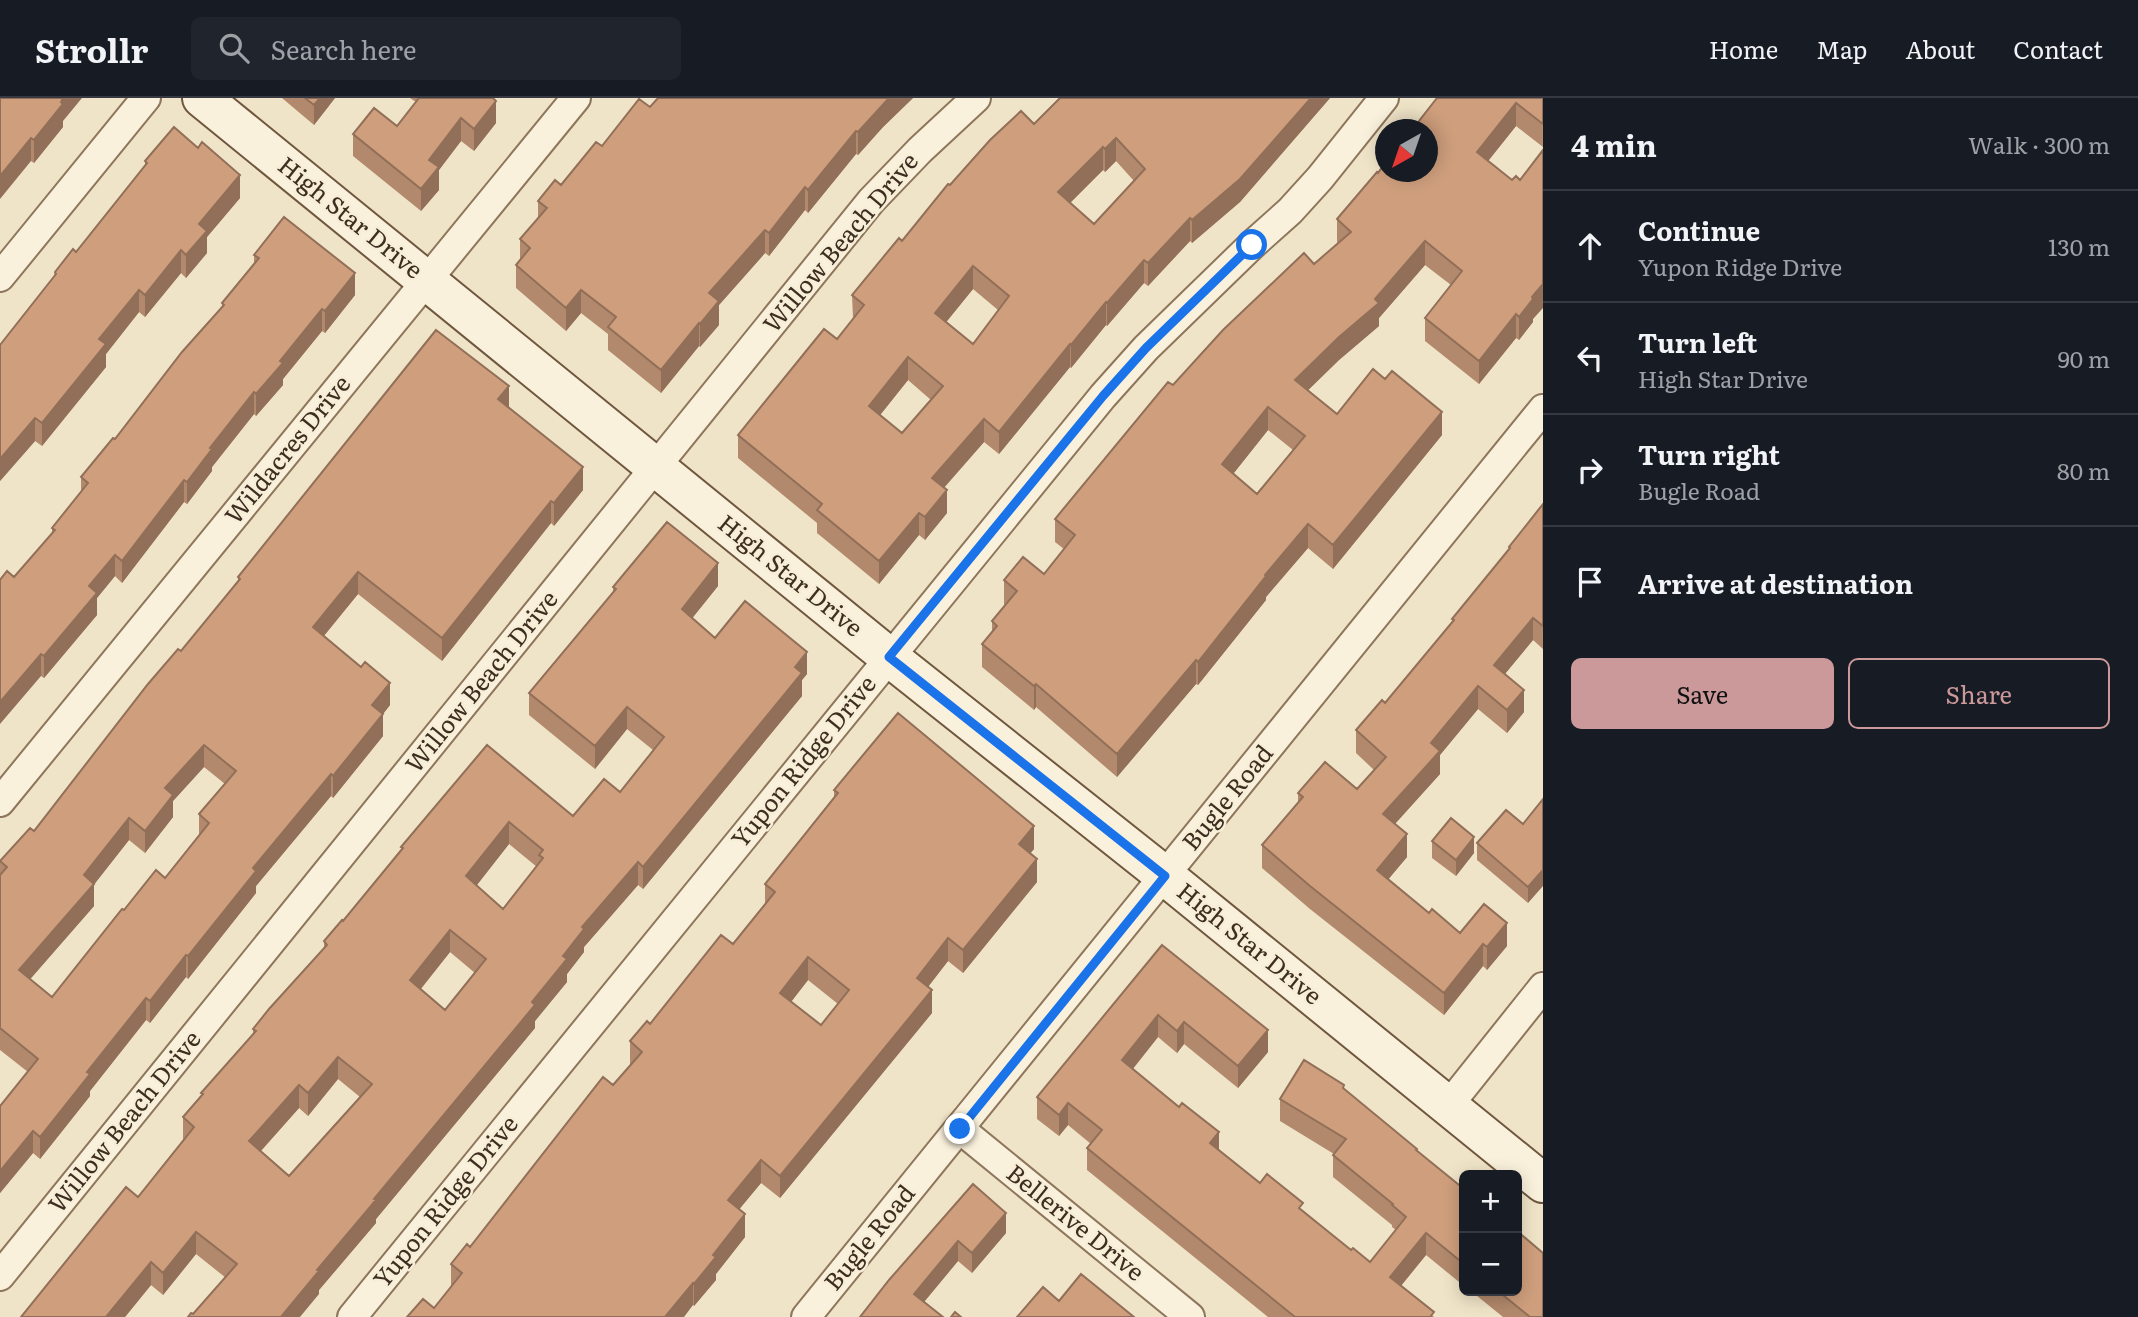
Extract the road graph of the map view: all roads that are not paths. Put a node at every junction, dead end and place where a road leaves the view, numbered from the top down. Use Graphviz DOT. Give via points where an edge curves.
graph roads {
  1 [pos="146,98"];
  2 [pos="202,98"];
  3 [pos="576,98"];
  4 [pos="976,98"];
  5 [pos="1384,98"];
  6 [pos="0,277"];
  7 [pos="427,279"];
  8 [pos="1543,409"];
  9 [pos="657,467"];
  10 [pos="889,657"];
  11 [pos="0,802"];
  12 [pos="1165,876"];
  13 [pos="1543,987"];
  14 [pos="1448,1106"];
  15 [pos="960,1129"];
  16 [pos="1543,1183"];
  17 [pos="0,1276"];
  18 [pos="352,1317"];
  19 [pos="806,1317"];
  20 [pos="1190,1317"];
  1 -- 6 [label="street"];
  2 -- 7 [label="street, High Star Drive"];
  3 -- 7 [label="street, Wildacres Drive"];
  4 -- 9 [label="street, Willow Beach Drive" via="871,201"];
  5 -- 10 [label="street, Yupon Ridge Drive" via="1290,211 1146,348 1103,396"];
  7 -- 9 [label="street, High Star Drive"];
  7 -- 11 [label="street, Wildacres Drive"];
  8 -- 12 [label="street, Bugle Road"];
  9 -- 10 [label="street, High Star Drive"];
  9 -- 17 [label="street, Willow Beach Drive"];
  10 -- 12 [label="street, High Star Drive"];
  10 -- 18 [label="street, Yupon Ridge Drive"];
  12 -- 14 [label="street, High Star Drive"];
  12 -- 15 [label="street, Bugle Road"];
  13 -- 14 [label="street"];
  14 -- 16 [label="street, High Star Drive"];
  15 -- 19 [label="street, Bugle Road"];
  15 -- 20 [label="street, Bellerive Drive"];
}
